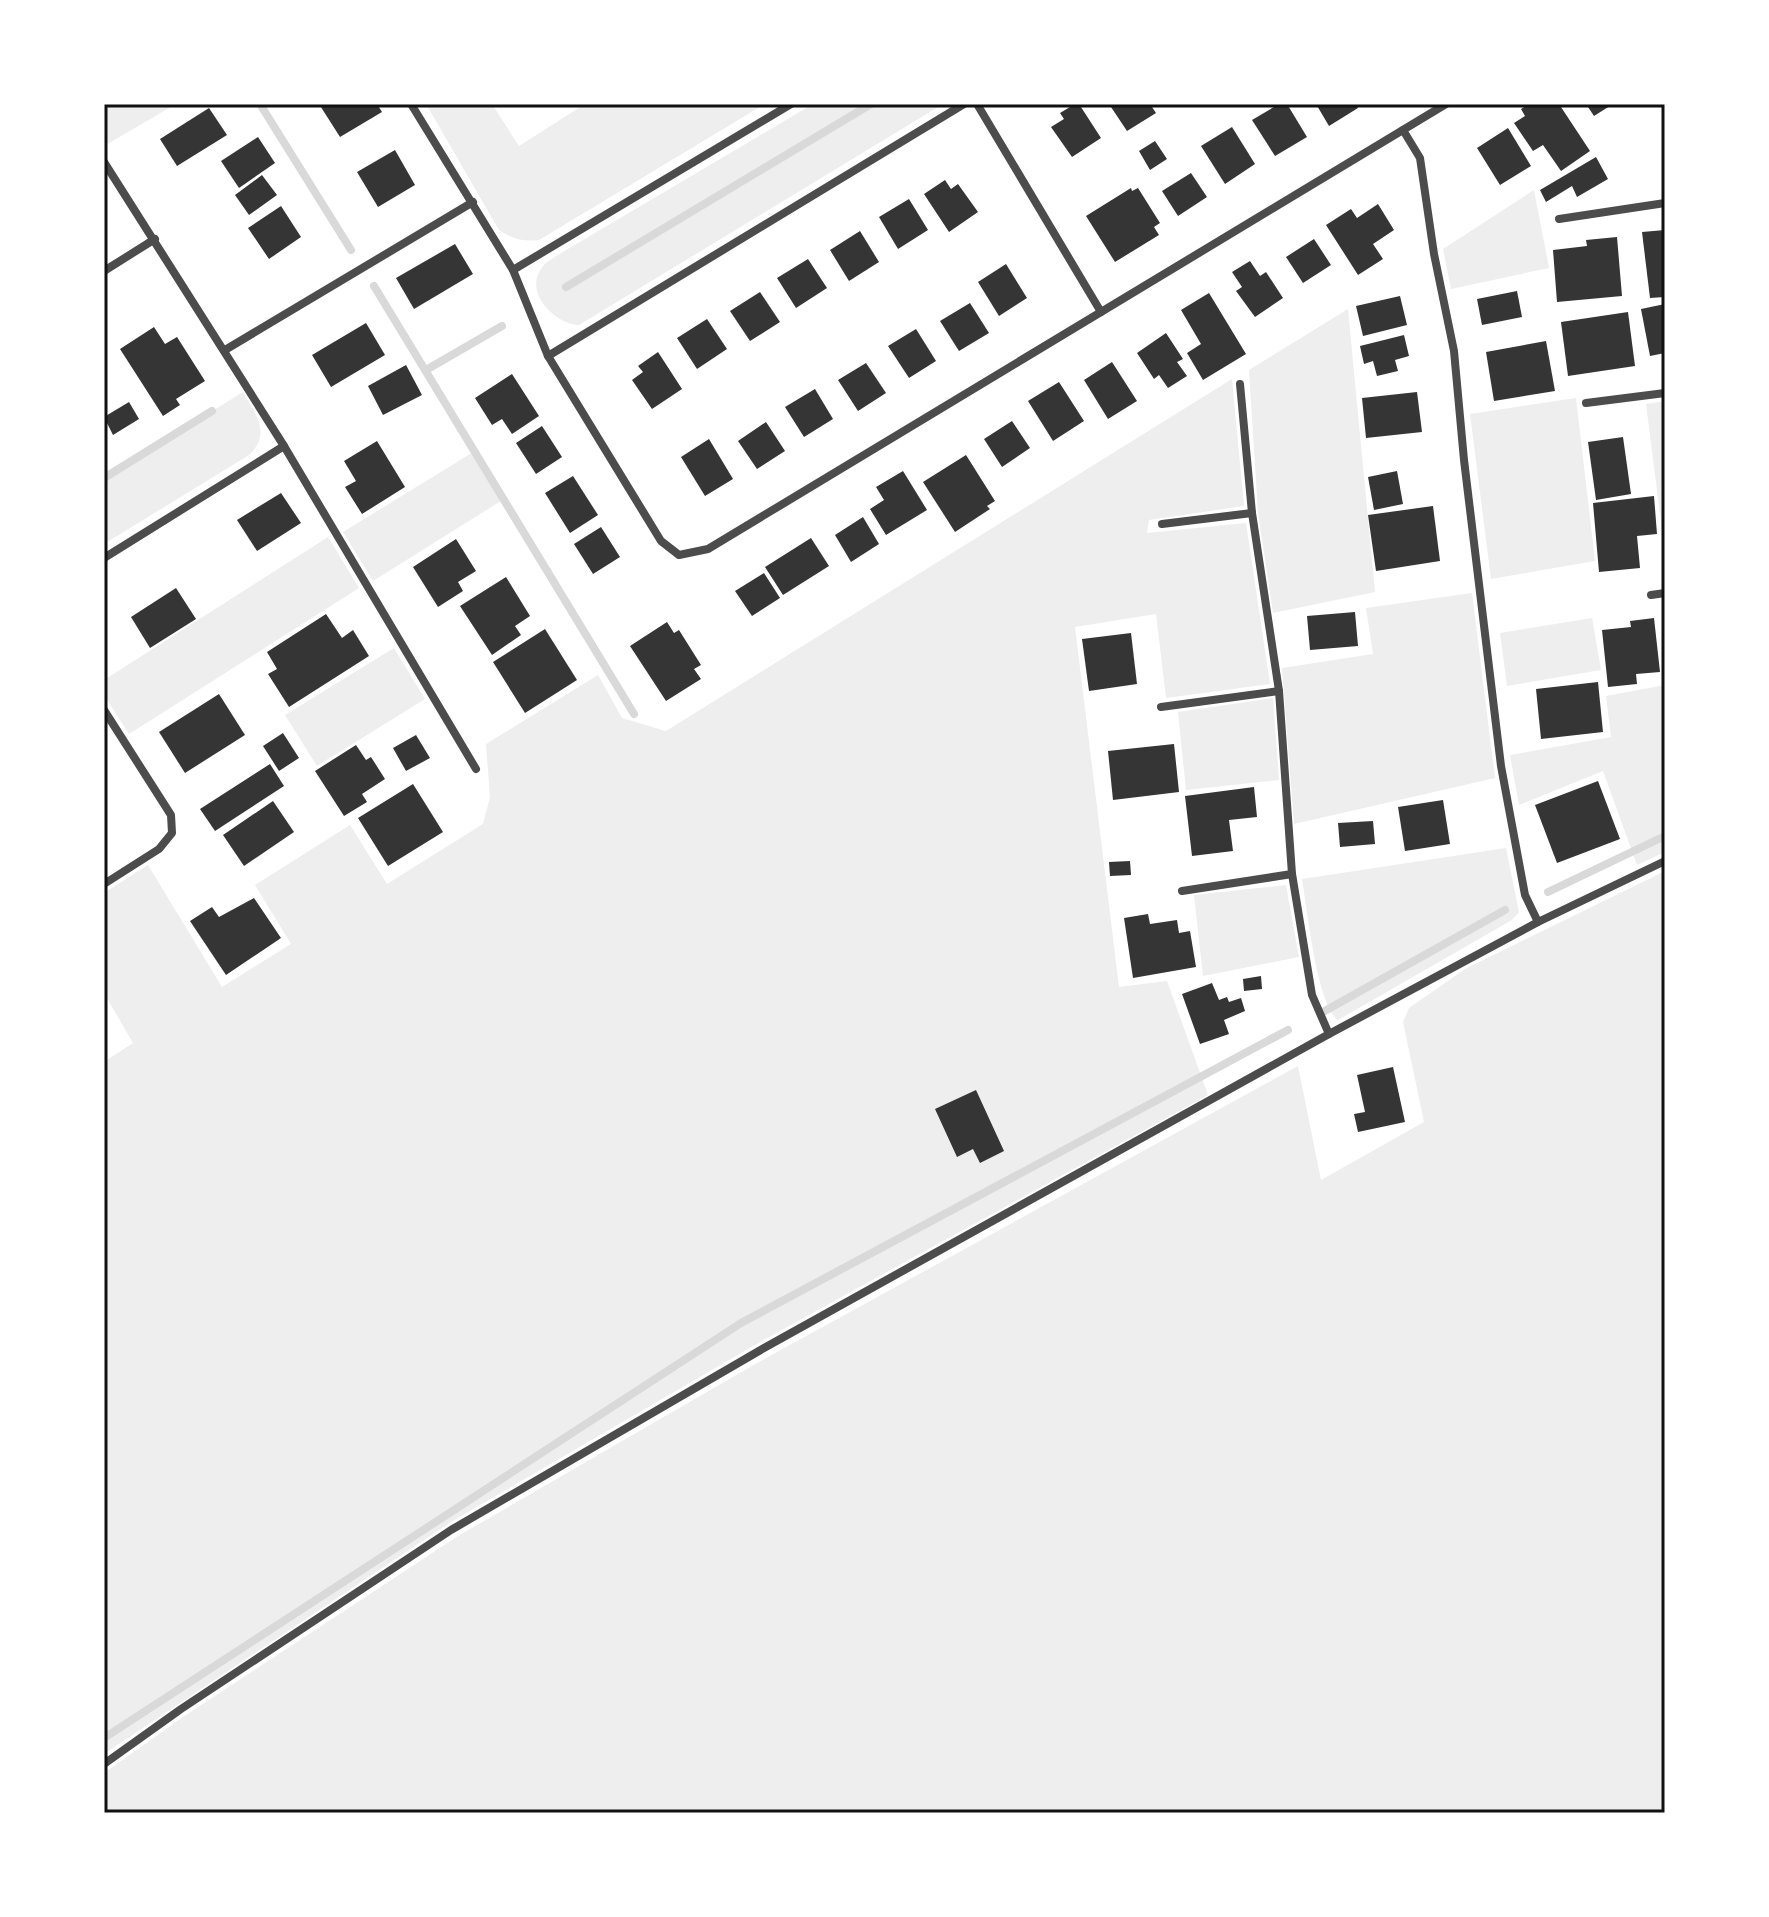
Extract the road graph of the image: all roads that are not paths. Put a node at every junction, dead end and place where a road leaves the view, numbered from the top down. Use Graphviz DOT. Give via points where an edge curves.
graph roads {
  1 [pos="411,104"];
  2 [pos="791,104"];
  3 [pos="964,104"];
  4 [pos="977,104"];
  5 [pos="1446,104"];
  6 [pos="1403,130"];
  7 [pos="104,162"];
  8 [pos="473,202"];
  9 [pos="1665,203"];
  10 [pos="1559,219"];
  11 [pos="155,239"];
  12 [pos="513,270"];
  13 [pos="104,271"];
  14 [pos="1101,312"];
  15 [pos="225,350"];
  16 [pos="548,356"];
  17 [pos="1240,384"];
  18 [pos="1665,393"];
  19 [pos="1586,403"];
  20 [pos="284,446"];
  21 [pos="1252,513"];
  22 [pos="1162,524"];
  23 [pos="104,558"];
  24 [pos="1665,593"];
  25 [pos="1651,595"];
  26 [pos="1279,691"];
  27 [pos="1161,707"];
  28 [pos="104,710"];
  29 [pos="476,769"];
  30 [pos="1665,861"];
  31 [pos="1292,874"];
  32 [pos="104,884"];
  33 [pos="1182,891"];
  34 [pos="1538,922"];
  35 [pos="1329,1034"];
  36 [pos="104,1764"];
  1 -- 8 [label="street"];
  2 -- 12 [label="street"];
  3 -- 16 [label="street"];
  4 -- 14 [label="street"];
  5 -- 6 [label="street"];
  6 -- 14 [label="street"];
  6 -- 34 [label="street" via="1420,158 1454,351 1501,766 1525,895"];
  7 -- 11 [label="street"];
  8 -- 12 [label="street"];
  8 -- 15 [label="street"];
  9 -- 10 [label="street"];
  11 -- 13 [label="street"];
  11 -- 15 [label="street"];
  12 -- 16 [label="street"];
  14 -- 16 [label="street" via="708,549 679,555 661,541"];
  15 -- 20 [label="street"];
  17 -- 21 [label="street"];
  18 -- 19 [label="street"];
  20 -- 23 [label="street"];
  20 -- 29 [label="street"];
  21 -- 22 [label="street"];
  21 -- 26 [label="street"];
  24 -- 25 [label="street"];
  26 -- 27 [label="street"];
  26 -- 31 [label="street"];
  28 -- 32 [label="street" via="171,815 172,833 159,849"];
  30 -- 34 [label="street"];
  31 -- 33 [label="street"];
  31 -- 35 [label="street" via="1312,995"];
  34 -- 35 [label="street"];
  35 -- 36 [label="street" via="764,1348 451,1530"];
}
